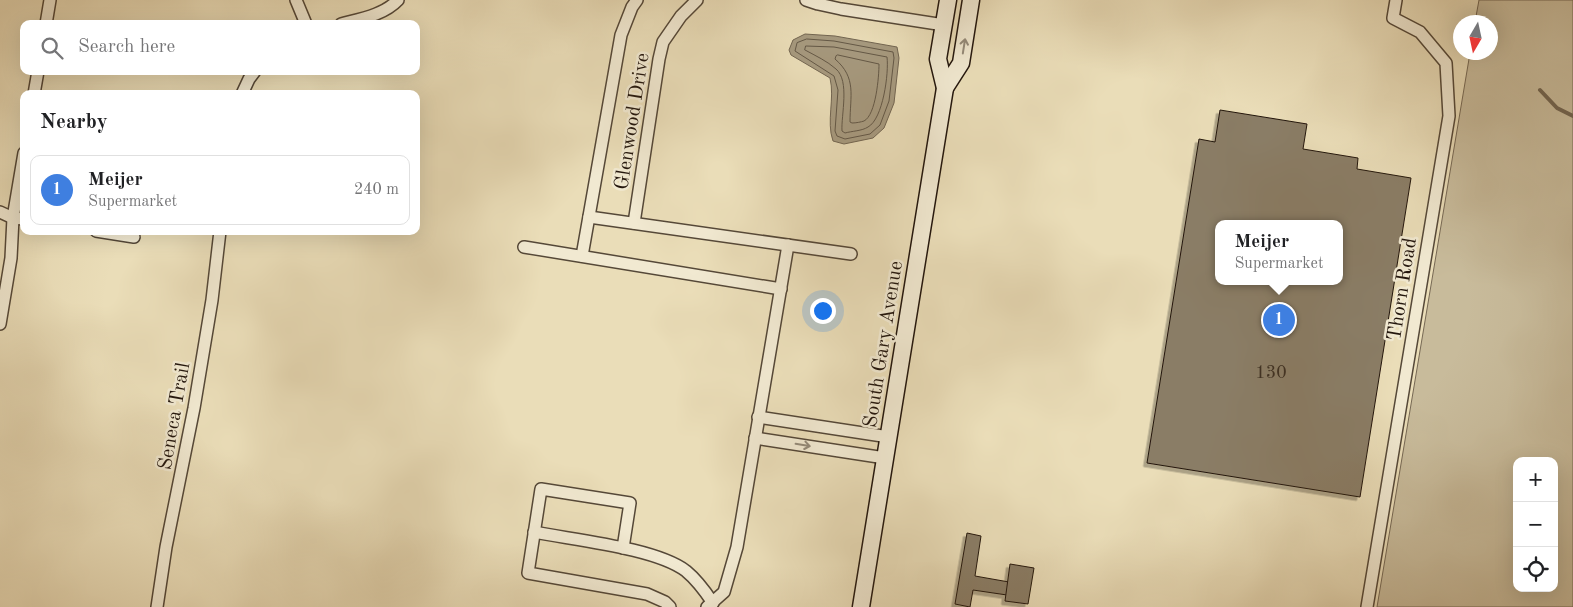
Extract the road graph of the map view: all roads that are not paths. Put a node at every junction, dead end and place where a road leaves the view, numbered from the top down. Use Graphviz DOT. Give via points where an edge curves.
graph roads {
  1 [pos="50,0"];
  2 [pos="296,0"];
  3 [pos="398,0"];
  4 [pos="638,0"];
  5 [pos="806,0"];
  6 [pos="948,0"];
  7 [pos="971,0"];
  8 [pos="1396,0"];
  9 [pos="691,2"];
  10 [pos="47,20"];
  11 [pos="304,20"];
  12 [pos="357,20"];
  13 [pos="944,26"];
  14 [pos="37,75"];
  15 [pos="252,75"];
  16 [pos="945,88"];
  17 [pos="35,90"];
  18 [pos="244,90"];
  19 [pos="20,196"];
  20 [pos="0,212"];
  21 [pos="589,217"];
  22 [pos="18,218"];
  23 [pos="634,223"];
  24 [pos="118,235"];
  25 [pos="220,235"];
  26 [pos="134,238"];
  27 [pos="788,245"];
  28 [pos="524,247"];
  29 [pos="851,254"];
  30 [pos="582,256"];
  31 [pos="781,289"];
  32 [pos="0,324"];
  33 [pos="758,418"];
  34 [pos="754,438"];
  35 [pos="888,438"];
  36 [pos="885,458"];
  37 [pos="534,532"];
  38 [pos="623,548"];
  39 [pos="710,605"];
  40 [pos="157,607"];
  41 [pos="670,607"];
  42 [pos="861,607"];
  43 [pos="1367,607"];
  1 -- 10 [label="street"];
  2 -- 11 [label="street"];
  3 -- 12 [label="street" via="391,8"];
  4 -- 21 [label="street, Glenwood Drive" via="621,35"];
  5 -- 13 [label="street"];
  6 -- 13 [label="main road, South Gary Avenue"];
  16 -- 7 [label="main road, South Gary Avenue, one-way" via="961,63"];
  8 -- 43 [label="street, Thorn Road" via="1393,18 1420,32 1446,63 1449,116"];
  9 -- 23 [label="street, Glenwood Drive" via="663,42"];
  13 -- 16 [label="main road, South Gary Avenue" via="938,59"];
  14 -- 17 [label="street"];
  15 -- 18 [label="street"];
  16 -- 35 [label="main road, South Gary Avenue"];
  19 -- 22 [label="street"];
  20 -- 22 [label="street"];
  21 -- 23 [label="street"];
  21 -- 30 [label="street, Glenwood Drive"];
  22 -- 32 [label="street"];
  23 -- 27 [label="street"];
  24 -- 26 [label="street"];
  25 -- 40 [label="street, Seneca Trail" via="194,408"];
  27 -- 29 [label="street"];
  27 -- 31 [label="street"];
  28 -- 30 [label="street"];
  30 -- 31 [label="street"];
  31 -- 33 [label="street"];
  33 -- 34 [label="street"];
  33 -- 35 [label="street"];
  34 -- 36 [label="street, one-way"];
  34 -- 39 [label="street" via="737,547 724,592"];
  35 -- 36 [label="main road, South Gary Avenue"];
  36 -- 42 [label="main road, South Gary Avenue"];
  37 -- 38 [label="street"];
  37 -- 38 [label="street" via="540,489 630,503"];
  37 -- 41 [label="street" via="528,573 647,594"];
  38 -- 39 [label="street" via="685,570 699,583"];
}
